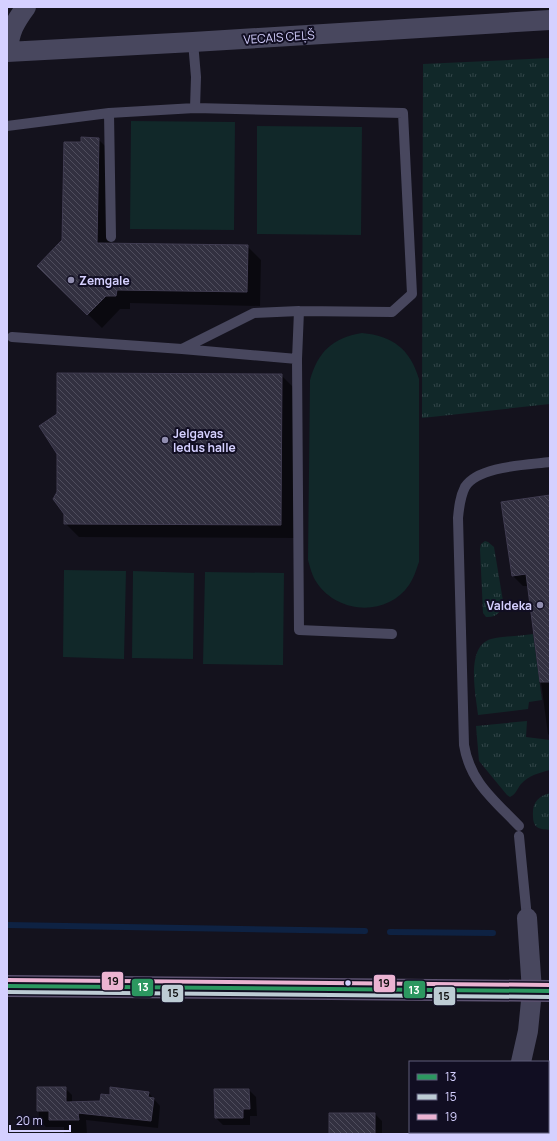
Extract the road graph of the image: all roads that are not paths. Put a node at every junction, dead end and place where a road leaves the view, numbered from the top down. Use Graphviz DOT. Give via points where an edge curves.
graph roads {
  1 [pos="26,7"];
  2 [pos="550,20"];
  3 [pos="193,42"];
  4 [pos="7,52"];
  5 [pos="195,108"];
  6 [pos="109,113"];
  7 [pos="7,126"];
  8 [pos="111,237"];
  9 [pos="299,311"];
  10 [pos="12,337"];
  11 [pos="182,349"];
  12 [pos="297,359"];
  13 [pos="550,462"];
  14 [pos="392,634"];
  15 [pos="527,918"];
  16 [pos="7,986"];
  17 [pos="541,991"];
  18 [pos="521,1061"];
  1 -- 4 [label="street" via="15,22"];
  2 -- 3 [label="street, VECAIS CEĻŠ"];
  3 -- 4 [label="street, VECAIS CEĻŠ"];
  3 -- 5 [label="lane"];
  5 -- 6 [label="lane"];
  5 -- 9 [label="lane" via="403,113 412,294 392,312"];
  6 -- 7 [label="lane"];
  6 -- 8 [label="lane"];
  9 -- 11 [label="lane" via="254,313"];
  9 -- 12 [label="lane"];
  10 -- 11 [label="lane"];
  11 -- 12 [label="lane"];
  12 -- 14 [label="lane" via="299,630"];
  13 -- 15 [label="lane" via="501,468 476,476 466,486 460,498 458,518 466,757 478,782 519,831"];
  15 -- 17 [label="street"];
  16 -- 17 [label="main road"];
  17 -- 18 [label="street"];
}
